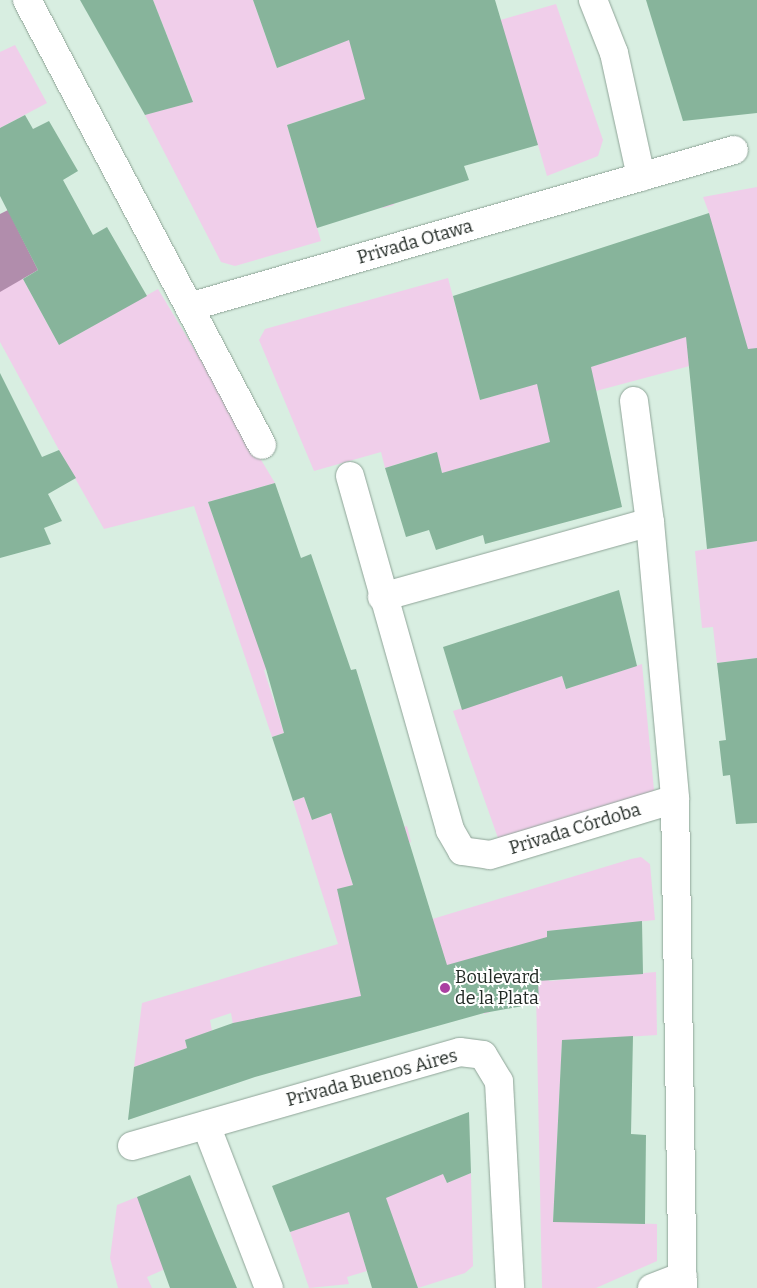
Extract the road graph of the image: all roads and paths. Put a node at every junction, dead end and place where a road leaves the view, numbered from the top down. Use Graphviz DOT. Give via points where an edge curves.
graph roads {
  1 [pos="26,0"];
  2 [pos="593,0"];
  3 [pos="734,150"];
  4 [pos="641,177"];
  5 [pos="189,307"];
  6 [pos="634,401"];
  7 [pos="262,445"];
  8 [pos="350,476"];
  9 [pos="650,522"];
  10 [pos="382,597"];
  11 [pos="675,799"];
  12 [pos="206,1125"];
  13 [pos="132,1146"];
  14 [pos="683,1282"];
  15 [pos="269,1288"];
  16 [pos="510,1288"];
  17 [pos="652,1288"];
  1 -- 5 [label="street"];
  2 -- 4 [label="street" via="614,53"];
  3 -- 4 [label="street, Privada Otawa"];
  4 -- 5 [label="street, Privada Otawa"];
  5 -- 7 [label="street"];
  6 -- 9 [label="street"];
  8 -- 10 [label="street, Privada Córdoba"];
  9 -- 10 [label="street"];
  9 -- 11 [label="street"];
  10 -- 11 [label="street, Privada Córdoba" via="450,830 462,851 490,855"];
  11 -- 14 [label="street"];
  12 -- 13 [label="street, Privada Buenos Aires"];
  12 -- 15 [label="street"];
  12 -- 16 [label="street, Privada Buenos Aires" via="460,1052 482,1055 499,1082"];
  14 -- 17 [label="street"];
}
